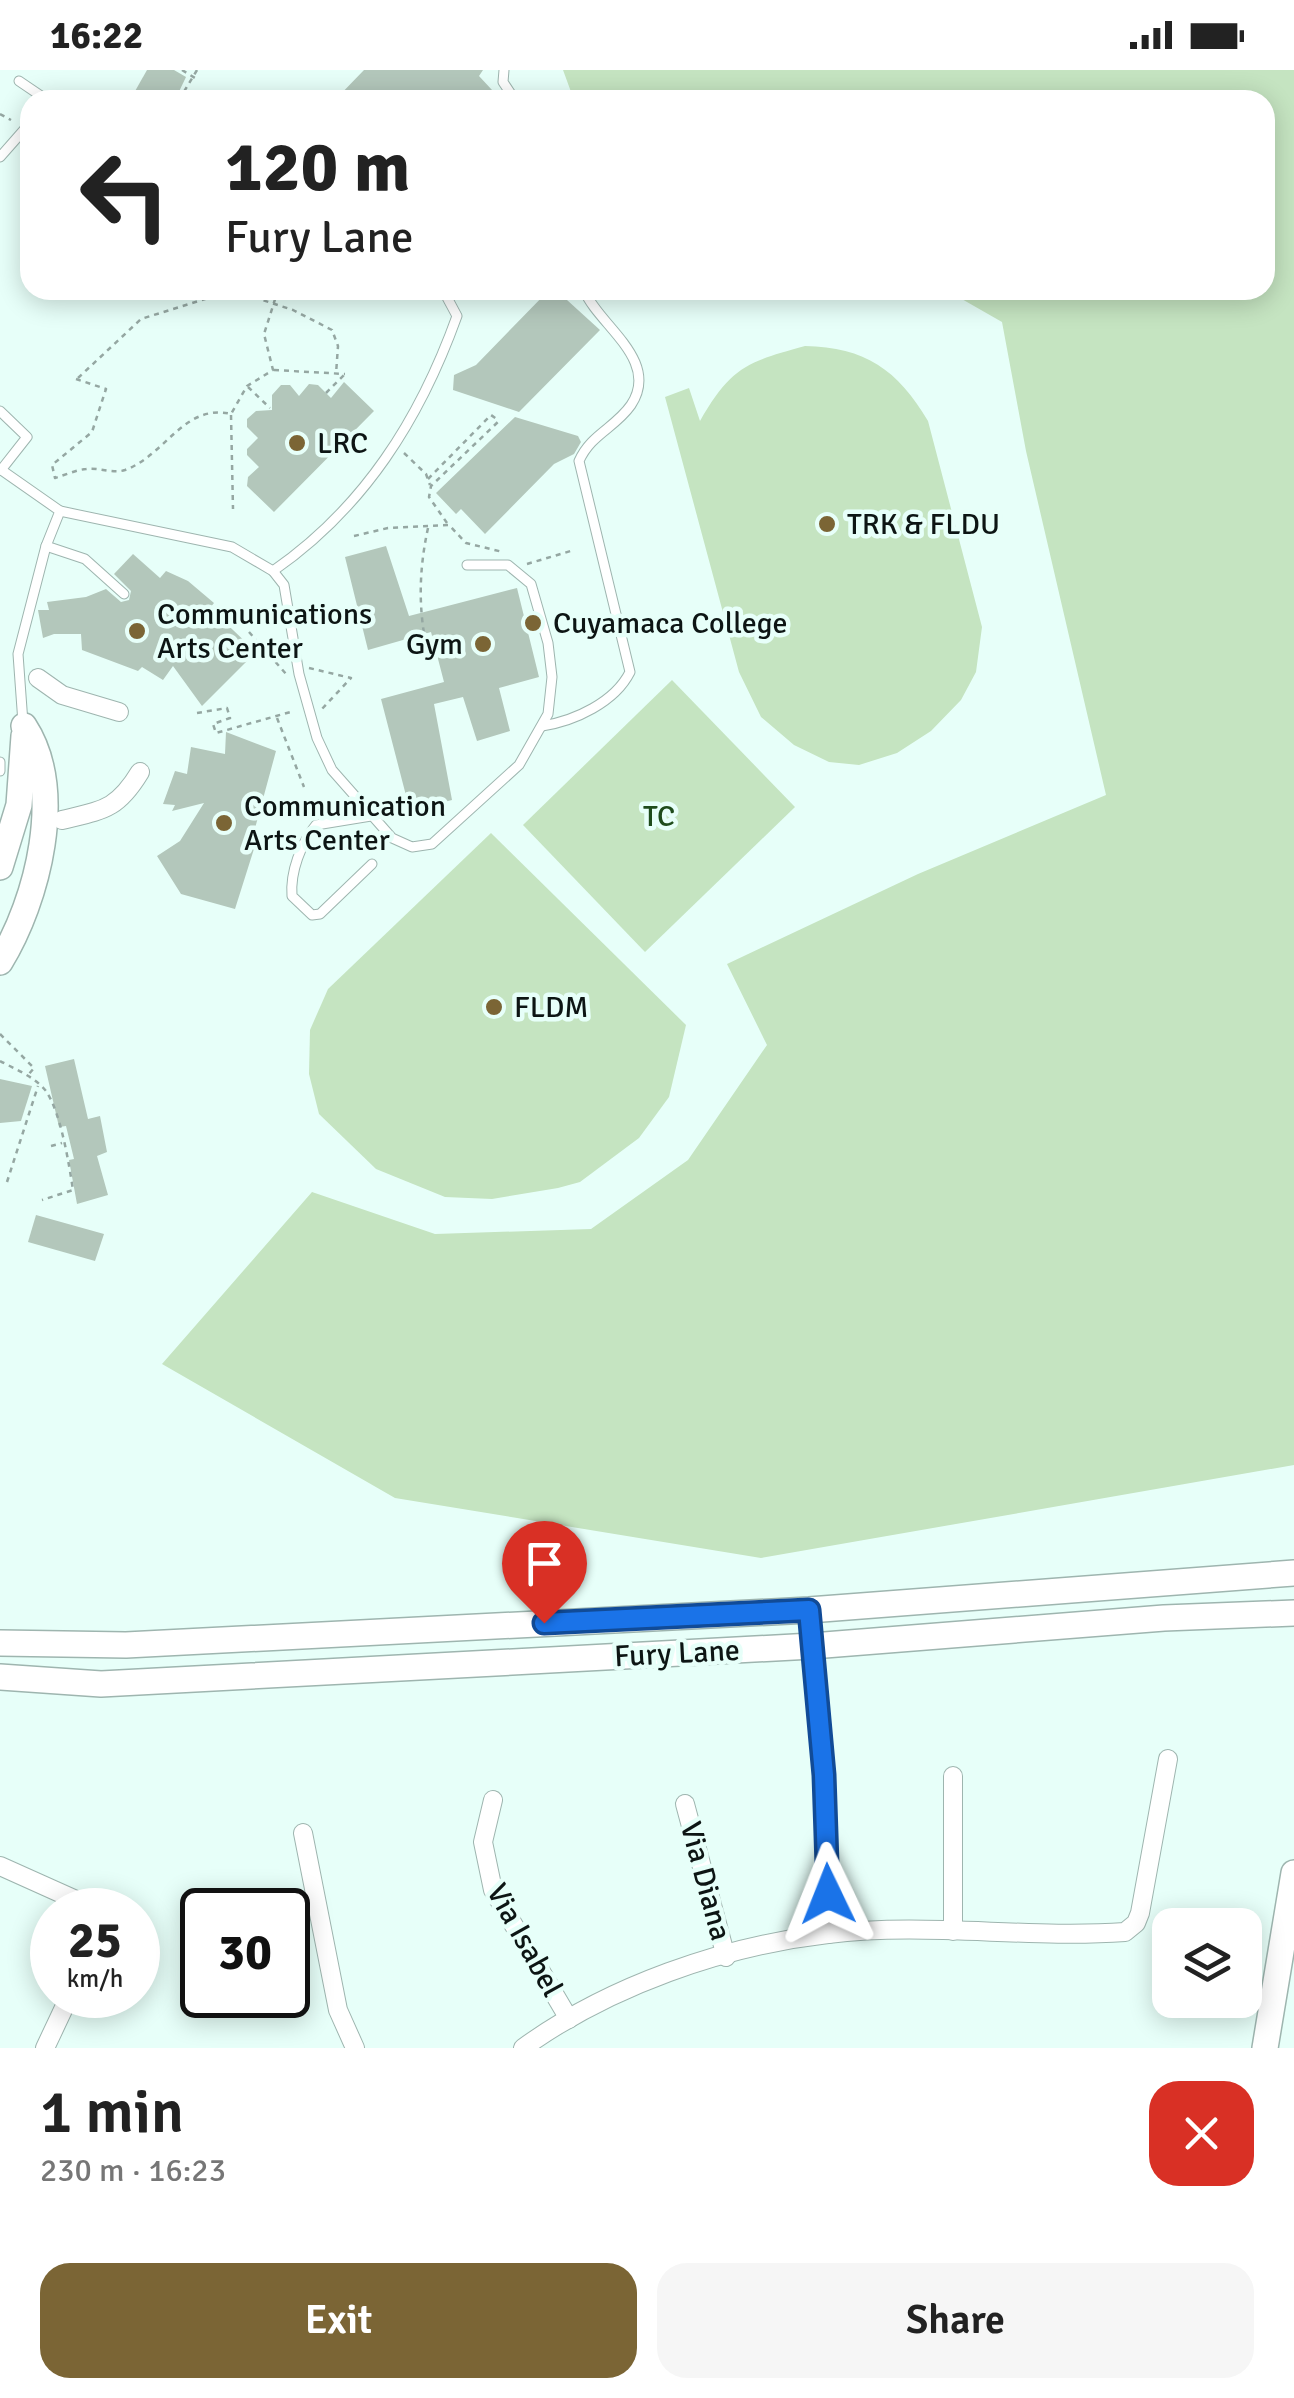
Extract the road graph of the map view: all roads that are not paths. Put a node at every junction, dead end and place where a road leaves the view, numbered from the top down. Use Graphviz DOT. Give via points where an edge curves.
graph roads {
  1 [pos="19,80"];
  2 [pos="33,90"];
  3 [pos="20,134"];
  4 [pos="0,156"];
  5 [pos="448,300"];
  6 [pos="592,300"];
  7 [pos="0,411"];
  8 [pos="0,469"];
  9 [pos="60,511"];
  10 [pos="46,546"];
  11 [pos="467,566"];
  12 [pos="273,572"];
  13 [pos="124,594"];
  14 [pos="38,678"];
  15 [pos="119,712"];
  16 [pos="24,726"];
  17 [pos="542,726"];
  18 [pos="0,762"];
  19 [pos="0,772"];
  20 [pos="140,772"];
  21 [pos="371,816"];
  22 [pos="62,820"];
  23 [pos="372,864"];
  24 [pos="0,867"];
  25 [pos="0,961"];
  26 [pos="1294,1573"];
  27 [pos="809,1610"];
  28 [pos="1294,1613"];
  29 [pos="0,1643"];
  30 [pos="812,1646"];
  31 [pos="0,1676"];
  32 [pos="1168,1759"];
  33 [pos="954,1776"];
  34 [pos="493,1800"];
  35 [pos="686,1804"];
  36 [pos="303,1833"];
  37 [pos="0,1866"];
  38 [pos="1294,1874"];
  39 [pos="49,1888"];
  40 [pos="953,1932"];
  41 [pos="829,1934"];
  42 [pos="726,1957"];
  43 [pos="59,2018"];
  44 [pos="569,2019"];
  45 [pos="45,2048"];
  46 [pos="355,2048"];
  47 [pos="523,2048"];
  48 [pos="1265,2048"];
  1 -- 2 [label="lane"];
  3 -- 4 [label="lane"];
  5 -- 12 [label="lane" via="457,316 397,446"];
  6 -- 17 [label="lane" via="626,342 638,380 634,401 586,444 579,461 630,672 621,690 592,708"];
  7 -- 8 [label="lane" via="27,438"];
  8 -- 9 [label="lane"];
  9 -- 10 [label="lane"];
  9 -- 12 [label="lane" via="232,547"];
  10 -- 13 [label="lane" via="85,559"];
  10 -- 16 [label="lane" via="18,654"];
  11 -- 17 [label="lane" via="508,565 531,584 552,677"];
  12 -- 21 [label="lane" via="284,585 308,706 332,770"];
  14 -- 15 [label="street" via="62,695"];
  16 -- 24 [label="main road" via="19,805"];
  16 -- 25 [label="main road" via="35,744 47,806 33,879 14,941"];
  17 -- 21 [label="lane" via="520,765 432,844 412,847 392,838"];
  18 -- 19 [label="lane"];
  20 -- 22 [label="street" via="107,810"];
  21 -- 23 [label="lane" via="316,825 291,882 292,896 312,915 320,914"];
  26 -- 27 [label="main road, Fury Lane"];
  27 -- 29 [label="main road, Fury Lane" via="126,1645"];
  27 -- 30 [label="street"];
  28 -- 30 [label="main road, Fury Lane"];
  30 -- 31 [label="main road, Fury Lane" via="101,1684"];
  30 -- 41 [label="street"];
  32 -- 40 [label="street" via="1140,1913 1125,1932"];
  33 -- 40 [label="street"];
  34 -- 44 [label="street, Via Isabel" via="483,1842 493,1890"];
  35 -- 42 [label="street, Via Diana"];
  36 -- 46 [label="street" via="338,2010"];
  37 -- 39 [label="street"];
  38 -- 48 [label="main road"];
  40 -- 41 [label="street"];
  41 -- 42 [label="street"];
  42 -- 44 [label="street" via="687,1967"];
  43 -- 45 [label="street"];
  44 -- 47 [label="street"];
}
